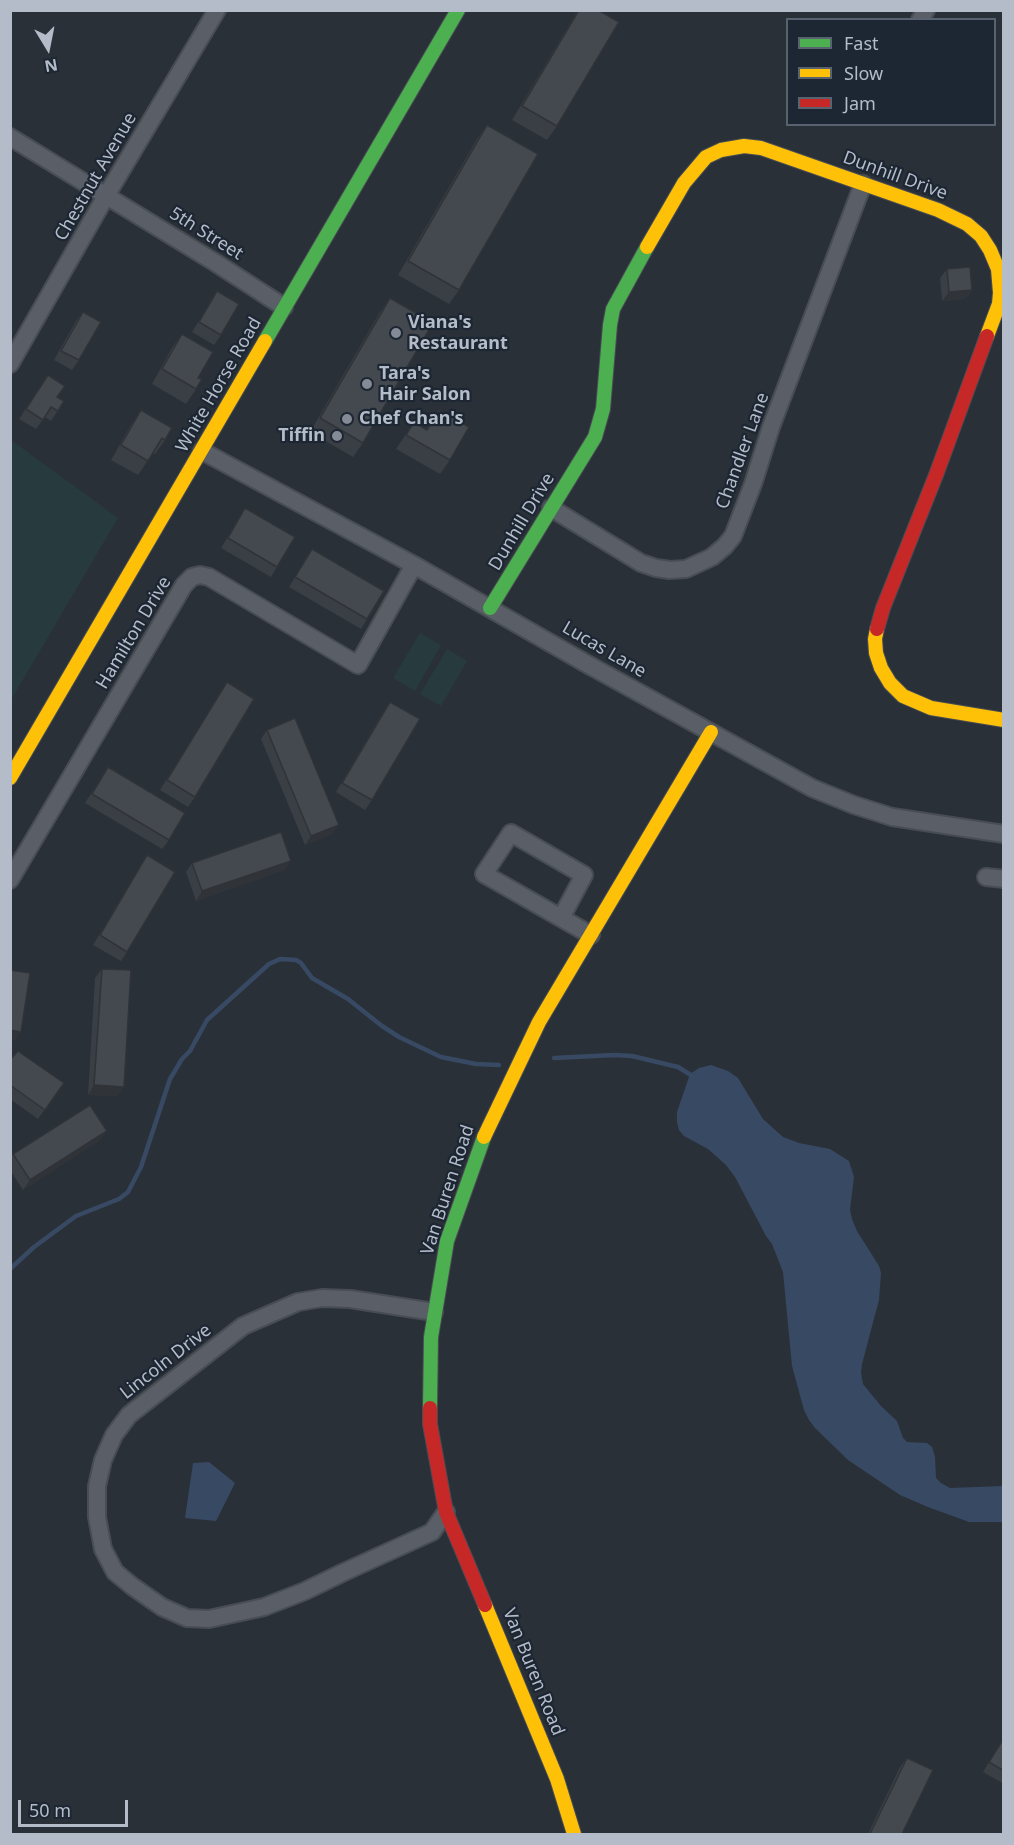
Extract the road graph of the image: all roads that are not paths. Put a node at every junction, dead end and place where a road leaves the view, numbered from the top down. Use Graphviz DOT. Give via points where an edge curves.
graph roads {
  1 [pos="217,10"];
  2 [pos="458,10"];
  3 [pos="10,137"];
  4 [pos="863,184"];
  5 [pos="106,196"];
  6 [pos="1001,304"];
  7 [pos="285,307"];
  8 [pos="10,364"];
  9 [pos="202,452"];
  10 [pos="551,508"];
  11 [pos="414,565"];
  12 [pos="490,608"];
  13 [pos="1004,720"];
  14 [pos="711,732"];
  15 [pos="10,778"];
  16 [pos="1004,834"];
  17 [pos="986,877"];
  18 [pos="1004,879"];
  19 [pos="10,880"];
  20 [pos="561,918"];
  21 [pos="591,935"];
  22 [pos="434,1312"];
  23 [pos="446,1512"];
  24 [pos="574,1834"];
  1 -- 5 [label="street, Chestnut Avenue"];
  2 -- 7 [label="street, White Horse Road"];
  3 -- 5 [label="street, 5th Street"];
  4 -- 6 [label="street, Dunhill Drive" via="938,210 967,224 981,236 998,269"];
  4 -- 10 [label="street, Dunhill Drive" via="761,148 744,146 721,150 696,167 613,309 600,425"];
  4 -- 10 [label="street, Chandler Lane" via="753,484 733,536 725,546 686,569 656,568 640,563"];
  5 -- 7 [label="street, 5th Street"];
  5 -- 8 [label="street, Chestnut Avenue"];
  6 -- 13 [label="street, Dunhill Drive" via="883,609 875,639 881,668 903,696 931,708"];
  7 -- 9 [label="street, White Horse Road"];
  9 -- 11 [label="street, Lucas Lane"];
  9 -- 15 [label="street, White Horse Road"];
  10 -- 12 [label="street, Dunhill Drive"];
  11 -- 12 [label="street, Lucas Lane"];
  11 -- 19 [label="street, Hamilton Drive" via="358,665 209,577 192,577"];
  12 -- 14 [label="street, Lucas Lane"];
  14 -- 16 [label="street, Lucas Lane" via="812,788 854,806 892,817"];
  14 -- 21 [label="street, Van Buren Road"];
  17 -- 18 [label="street"];
  20 -- 20 [label="street" via="484,874 511,833 584,875"];
  20 -- 21 [label="street"];
  21 -- 22 [label="street, Van Buren Road" via="539,1022 486,1131 447,1241"];
  22 -- 23 [label="street, Van Buren Road" via="430,1337 430,1424"];
  22 -- 23 [label="street, Lincoln Drive" via="322,1298 298,1302 243,1326 129,1415 103,1460 97,1486 97,1517 104,1549 115,1572 162,1607 187,1618 208,1618 264,1607 305,1591 432,1532"];
  23 -- 24 [label="street, Van Buren Road" via="558,1779"];
}
